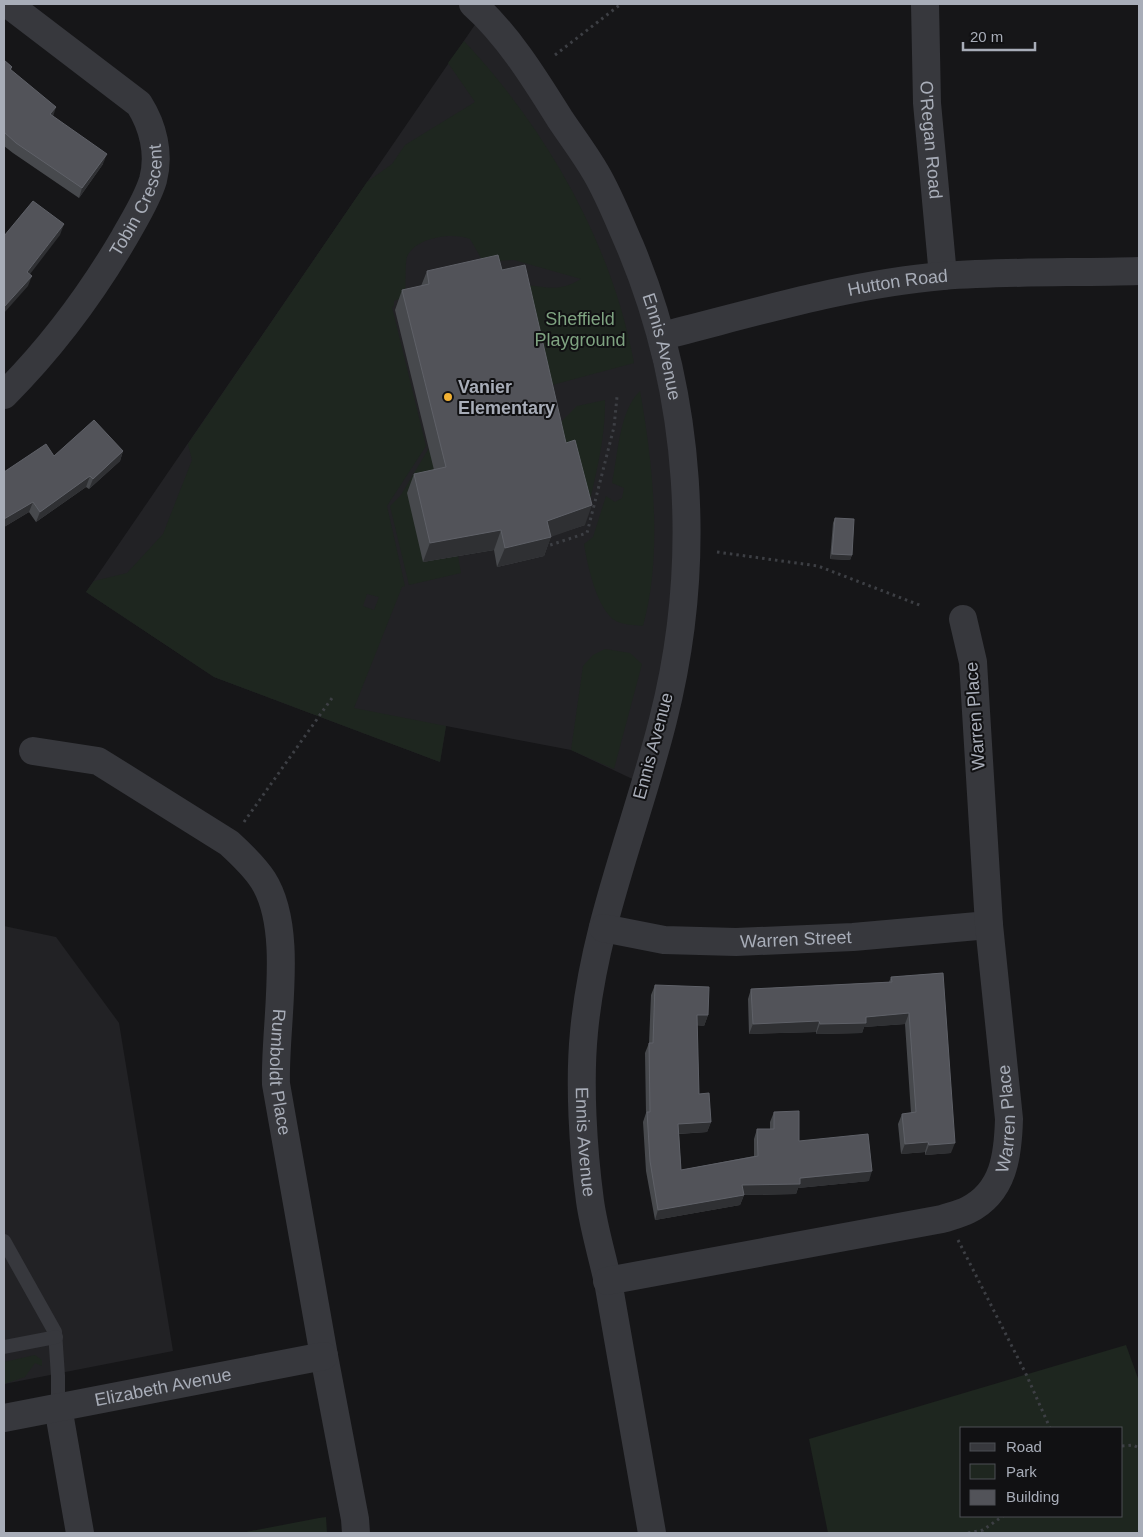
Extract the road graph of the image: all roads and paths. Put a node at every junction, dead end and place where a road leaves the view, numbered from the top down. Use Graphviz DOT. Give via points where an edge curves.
graph roads {
  1 [pos="8,4"];
  2 [pos="472,4"];
  3 [pos="622,4"];
  4 [pos="925,4"];
  5 [pos="555,55"];
  6 [pos="1139,271"];
  7 [pos="943,276"];
  8 [pos="662,336"];
  9 [pos="4,395"];
  10 [pos="616,397"];
  11 [pos="542,548"];
  12 [pos="717,552"];
  13 [pos="922,606"];
  14 [pos="963,619"];
  15 [pos="332,698"];
  16 [pos="33,751"];
  17 [pos="242,826"];
  18 [pos="989,925"];
  19 [pos="603,928"];
  20 [pos="958,1240"];
  21 [pos="4,1241"];
  22 [pos="608,1281"];
  23 [pos="56,1337"];
  24 [pos="4,1347"];
  25 [pos="324,1356"];
  26 [pos="58,1407"];
  27 [pos="4,1418"];
  28 [pos="1050,1427"];
  29 [pos="1123,1446"];
  30 [pos="1139,1448"];
  31 [pos="1002,1517"];
  32 [pos="80,1533"];
  33 [pos="356,1533"];
  34 [pos="652,1533"];
  35 [pos="968,1533"];
  1 -- 9 [label="street, Tobin Crescent" via="139,104 148,118 156,158 153,181 110,261 72,318"];
  2 -- 8 [label="street, Ennis Avenue" via="483,13 532,76 597,175 642,276"];
  3 -- 5 [label="path"];
  4 -- 7 [label="street, O'Regan Road" via="927,103"];
  6 -- 7 [label="street, Hutton Road"];
  7 -- 8 [label="street, Hutton Road" via="817,297"];
  8 -- 19 [label="street, Ennis Avenue" via="680,427 687,506 684,581 677,650 663,719"];
  10 -- 11 [label="path" via="614,427 587,533"];
  12 -- 13 [label="path" via="818,566"];
  14 -- 18 [label="street, Warren Place" via="973,662"];
  15 -- 17 [label="path"];
  16 -- 25 [label="street, Rumboldt Place" via="98,761 229,843 263,880 275,906 279,933 276,1084"];
  18 -- 19 [label="street, Warren Street" via="853,938 736,942 664,940"];
  18 -- 22 [label="street, Warren Place" via="1009,1119 1008,1148 1002,1173 989,1195 968,1210 942,1219"];
  19 -- 22 [label="street, Ennis Avenue" via="584,1033 583,1090 590,1198"];
  20 -- 28 [label="path"];
  21 -- 23 [label="lane"];
  22 -- 34 [label="street, Ennis Avenue"];
  23 -- 24 [label="lane"];
  23 -- 26 [label="lane"];
  25 -- 26 [label="street, Elizabeth Avenue"];
  25 -- 33 [label="street, Rumboldt Place"];
  26 -- 27 [label="street, Elizabeth Avenue"];
  26 -- 32 [label="street"];
  29 -- 30 [label="path"];
  31 -- 35 [label="path" via="982,1530"];
}
